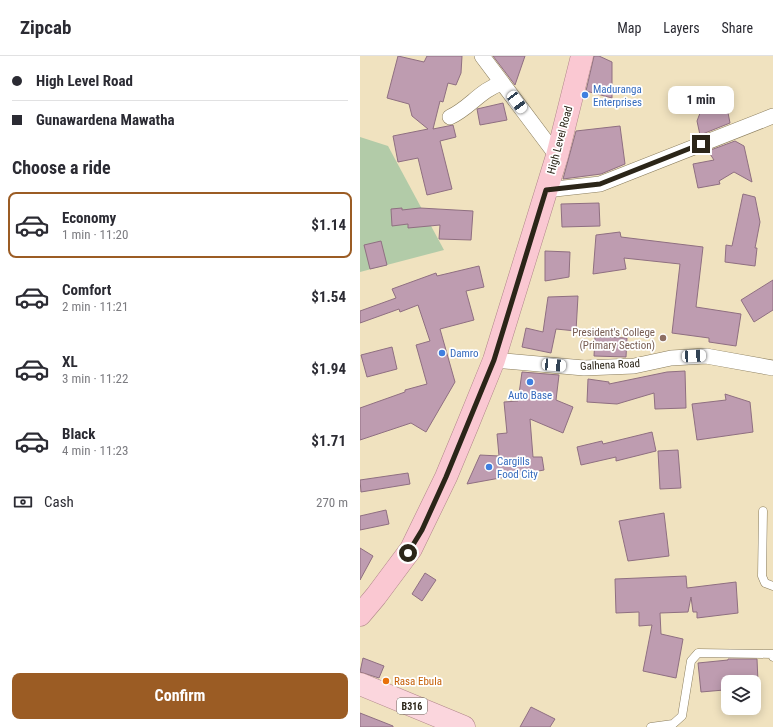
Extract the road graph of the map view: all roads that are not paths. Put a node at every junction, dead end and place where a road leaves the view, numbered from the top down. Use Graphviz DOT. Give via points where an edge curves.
graph roads {
  1 [pos="482,56"];
  2 [pos="582,56"];
  3 [pos="502,83"];
  4 [pos="773,116"];
  5 [pos="450,117"];
  6 [pos="557,156"];
  7 [pos="546,190"];
  8 [pos="494,360"];
  9 [pos="773,368"];
  10 [pos="763,511"];
  11 [pos="773,586"];
  12 [pos="360,615"];
  13 [pos="773,657"];
  14 [pos="360,684"];
  15 [pos="464,727"];
  16 [pos="651,727"];
  1 -- 3 [label="street"];
  2 -- 6 [label="highway, High Level Road"];
  3 -- 5 [label="street" via="484,90"];
  3 -- 6 [label="street"];
  4 -- 7 [label="street" via="600,184"];
  6 -- 7 [label="highway, High Level Road"];
  7 -- 8 [label="highway, High Level Road"];
  8 -- 9 [label="street, Galhena Road" via="584,368 634,366 671,358 706,356"];
  8 -- 12 [label="highway, High Level Road" via="422,530 411,549"];
  10 -- 11 [label="lane" via="762,576 765,583"];
  13 -- 16 [label="lane" via="772,654 698,654 691,661 682,716 672,724"];
  14 -- 15 [label="main road, B316"];
}
